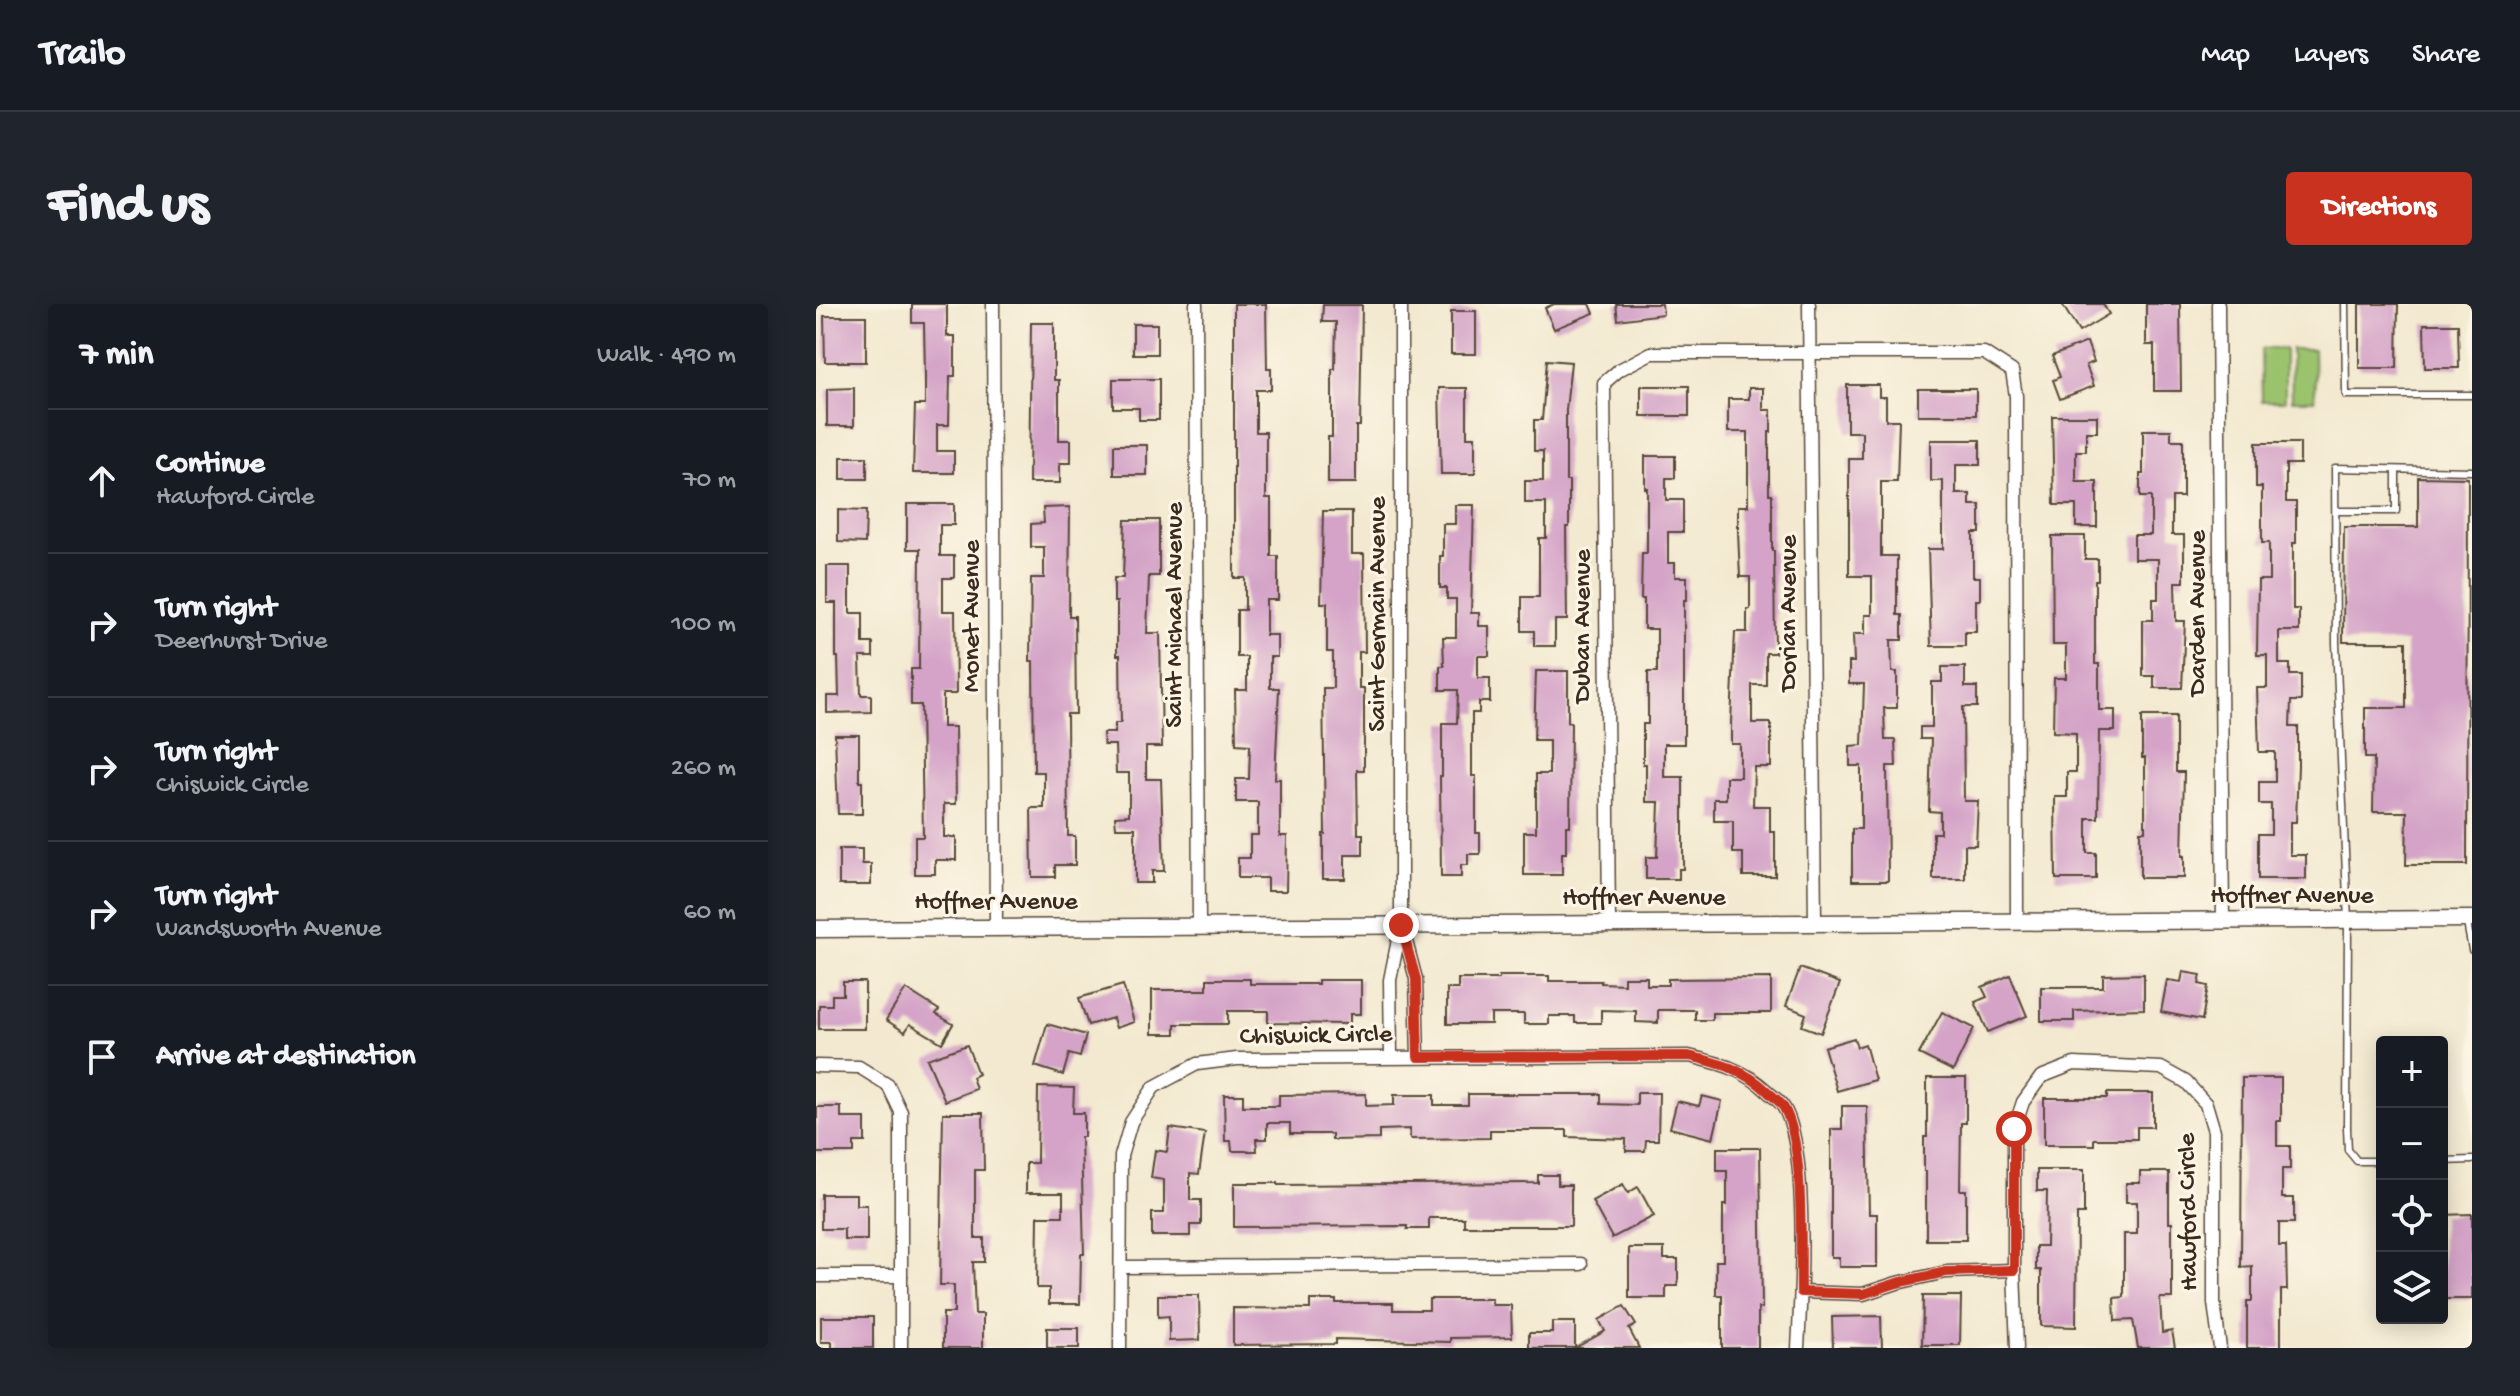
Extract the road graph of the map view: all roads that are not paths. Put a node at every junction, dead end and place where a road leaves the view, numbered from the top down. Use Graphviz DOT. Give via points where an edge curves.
graph roads {
  1 [pos="993,304"];
  2 [pos="1196,304"];
  3 [pos="1401,304"];
  4 [pos="1809,304"];
  5 [pos="2218,304"];
  6 [pos="2345,304"];
  7 [pos="1809,354"];
  8 [pos="2472,395"];
  9 [pos="2396,470"];
  10 [pos="2472,471"];
  11 [pos="2336,511"];
  12 [pos="2469,919"];
  13 [pos="2348,921"];
  14 [pos="2223,922"];
  15 [pos="1609,923"];
  16 [pos="1815,923"];
  17 [pos="2017,923"];
  18 [pos="1401,925"];
  19 [pos="1199,926"];
  20 [pos="996,927"];
  21 [pos="816,929"];
  22 [pos="2472,950"];
  23 [pos="1391,1057"];
  24 [pos="1418,1057"];
  25 [pos="816,1066"];
  26 [pos="2472,1160"];
  27 [pos="2376,1161"];
  28 [pos="2448,1161"];
  29 [pos="1581,1264"];
  30 [pos="1121,1267"];
  31 [pos="2014,1270"];
  32 [pos="816,1276"];
  33 [pos="901,1276"];
  34 [pos="1801,1292"];
  35 [pos="901,1348"];
  36 [pos="1120,1348"];
  37 [pos="1798,1348"];
  38 [pos="2017,1348"];
  39 [pos="2220,1348"];
  1 -- 20 [label="street, Monet Avenue"];
  2 -- 19 [label="street, Saint Michael Avenue"];
  3 -- 18 [label="street, Saint Germain Avenue"];
  4 -- 7 [label="street, Dorian Avenue"];
  5 -- 14 [label="street, Darden Avenue"];
  6 -- 8 [label="lane" via="2346,395"];
  7 -- 15 [label="street, Duban Avenue" via="1651,353 1604,383"];
  7 -- 16 [label="street, Dorian Avenue"];
  7 -- 17 [label="street" via="1984,353 2012,371"];
  9 -- 10 [label="lane"];
  9 -- 11 [label="lane" via="2396,511"];
  9 -- 11 [label="lane" via="2335,468"];
  11 -- 13 [label="lane"];
  12 -- 13 [label="main road, Hoffner Avenue"];
  12 -- 22 [label="lane"];
  13 -- 14 [label="main road, Hoffner Avenue"];
  13 -- 27 [label="lane" via="2348,1150 2357,1161"];
  14 -- 17 [label="main road, Hoffner Avenue"];
  15 -- 16 [label="main road, Hoffner Avenue"];
  15 -- 18 [label="main road, Hoffner Avenue"];
  16 -- 17 [label="main road, Hoffner Avenue"];
  18 -- 19 [label="main road, Hoffner Avenue"];
  18 -- 23 [label="street" via="1390,980"];
  18 -- 24 [label="street" via="1416,979"];
  19 -- 20 [label="main road, Hoffner Avenue"];
  20 -- 21 [label="main road, Hoffner Avenue"];
  23 -- 24 [label="street, Chiswick Circle"];
  23 -- 30 [label="street, Chiswick Circle" via="1197,1064 1154,1087 1131,1122 1121,1156"];
  24 -- 34 [label="street, Chiswick Circle" via="1689,1056 1754,1078 1783,1106 1792,1125"];
  25 -- 33 [label="street" via="859,1067 888,1085 901,1112"];
  26 -- 28 [label="lane"];
  29 -- 30 [label="street"];
  30 -- 36 [label="street, Chiswick Circle"];
  31 -- 34 [label="street" via="1946,1272 1863,1294"];
  31 -- 38 [label="street, Hawford Circle"];
  31 -- 39 [label="street, Hawford Circle" via="2014,1129 2032,1089 2041,1077 2074,1064 2161,1068 2186,1082 2206,1104 2214,1131 2214,1303"];
  32 -- 33 [label="street"];
  33 -- 35 [label="street"];
  34 -- 37 [label="street, Chiswick Circle"];
}
